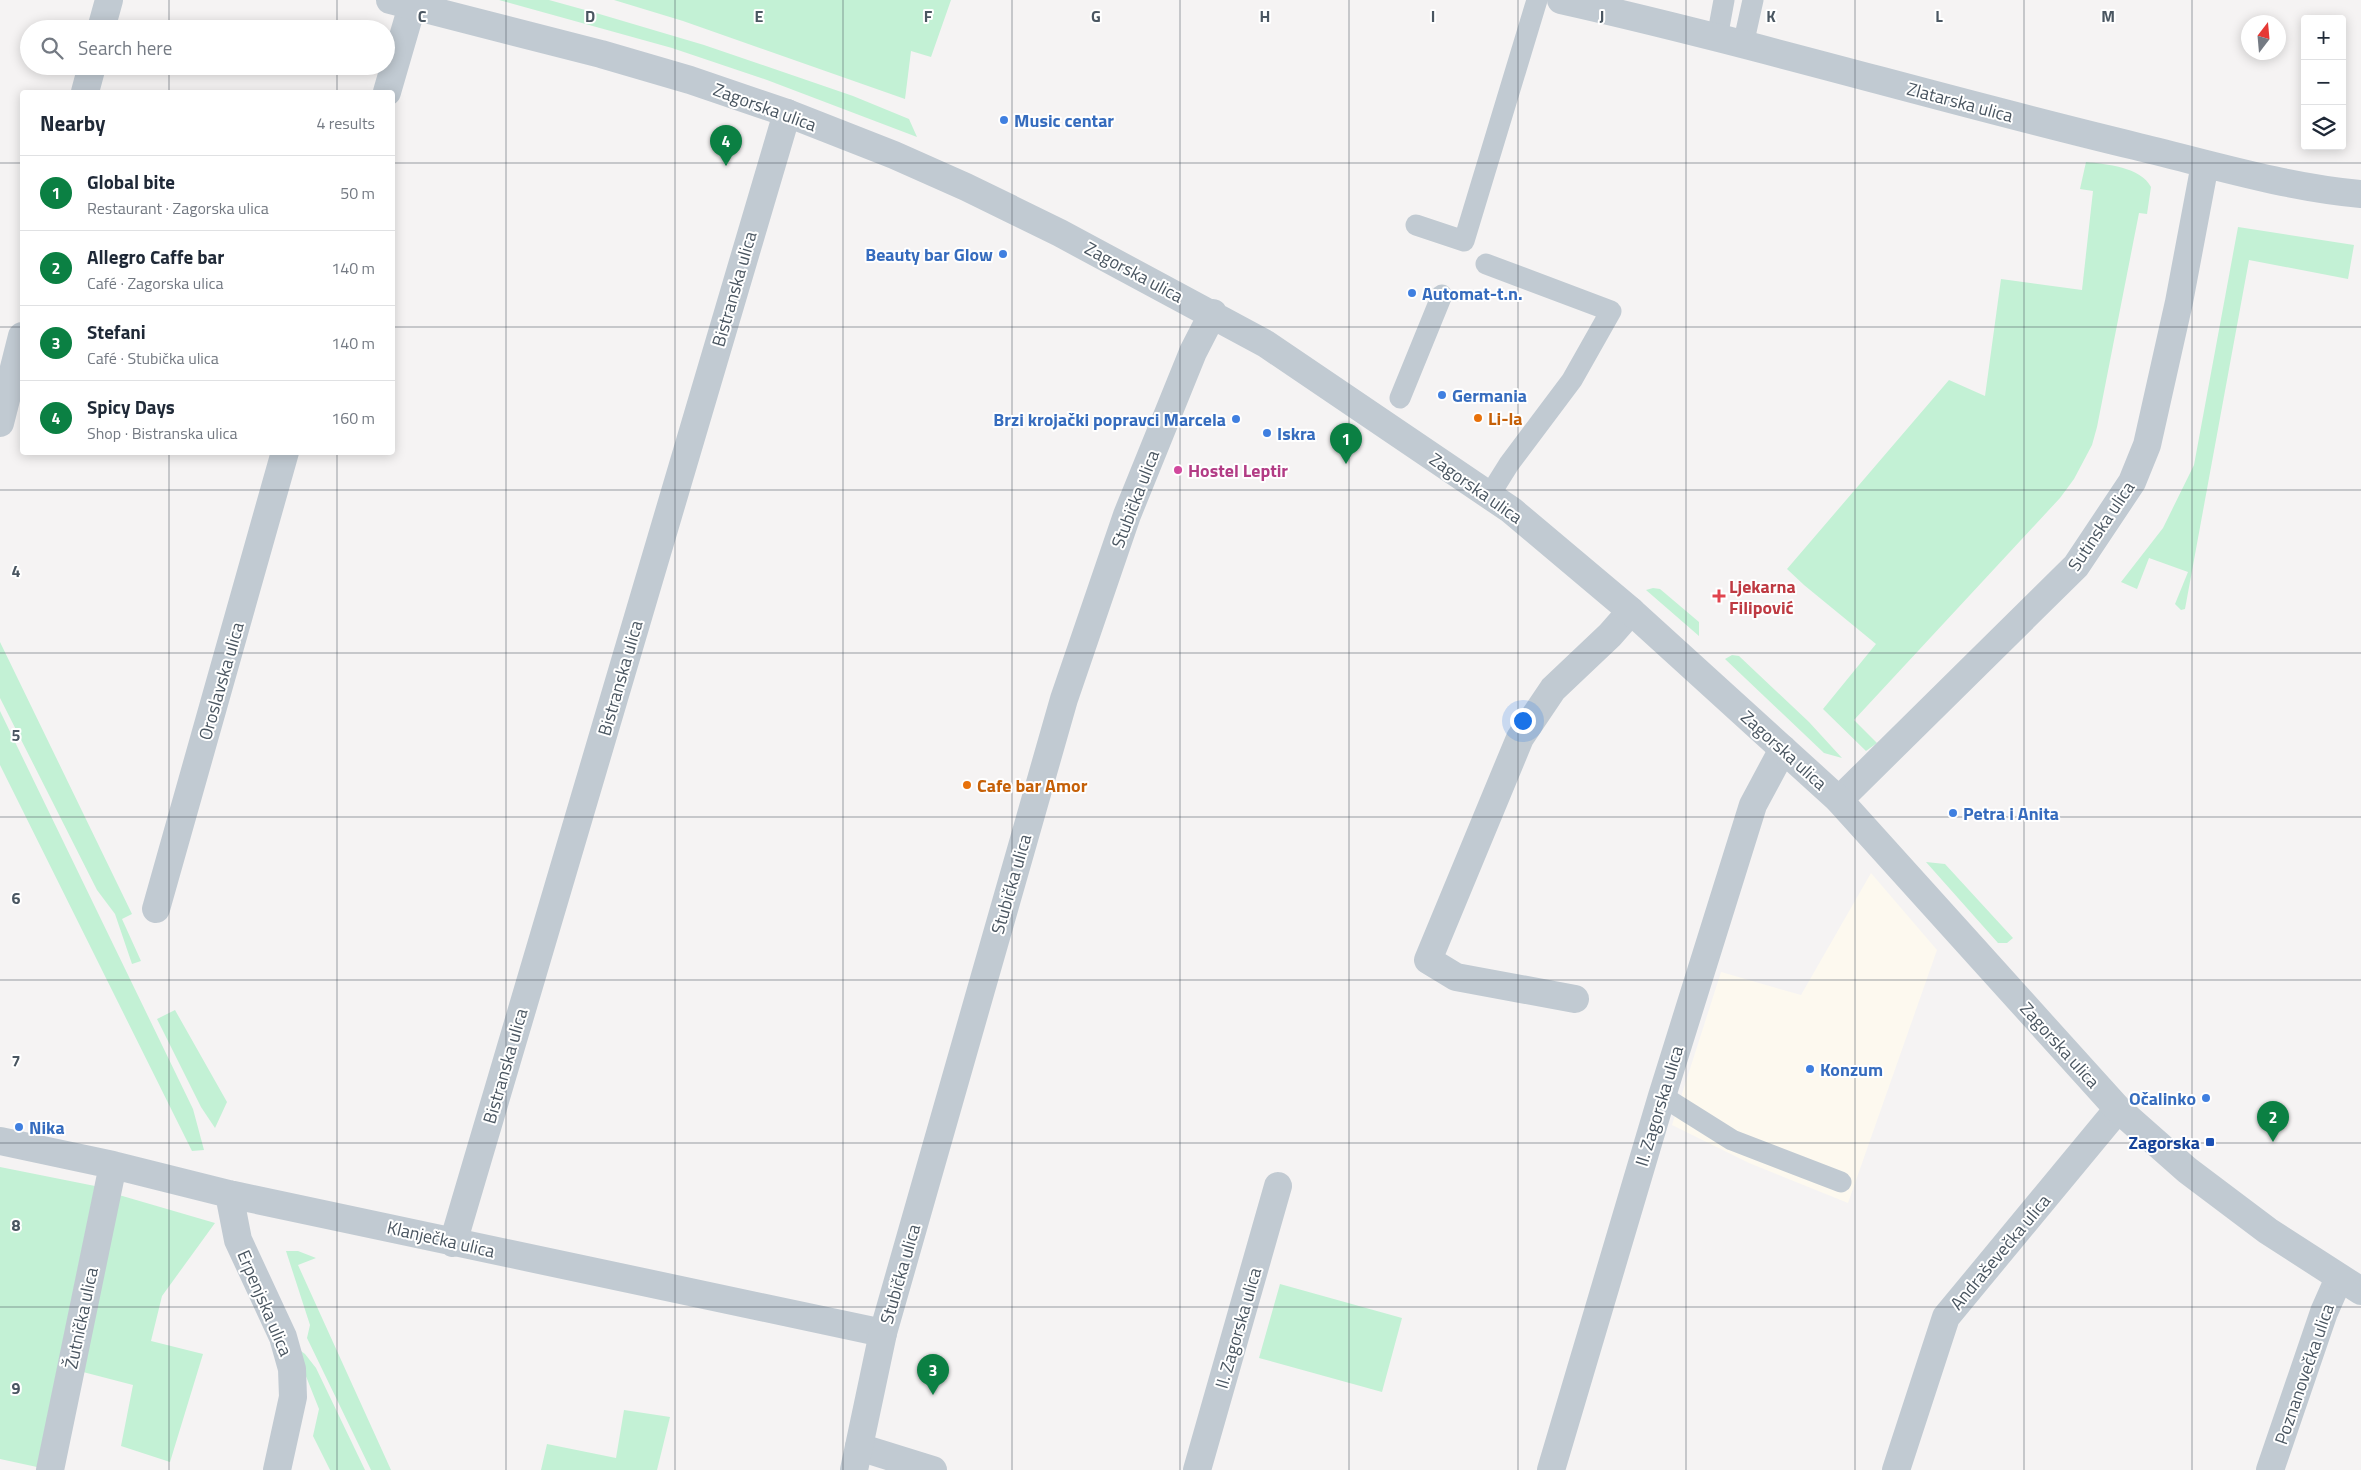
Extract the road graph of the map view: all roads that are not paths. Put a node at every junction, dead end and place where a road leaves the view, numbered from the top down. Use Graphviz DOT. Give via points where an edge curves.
graph roads {
  1 [pos="108,0"];
  2 [pos="1537,0"];
  3 [pos="1561,0"];
  4 [pos="1724,0"];
  5 [pos="1753,0"];
  6 [pos="401,3"];
  7 [pos="103,20"];
  8 [pos="1717,38"];
  9 [pos="395,44"];
  10 [pos="1743,45"];
  11 [pos="90,75"];
  12 [pos="390,75"];
  13 [pos="86,90"];
  14 [pos="388,90"];
  15 [pos="787,113"];
  16 [pos="2204,164"];
  17 [pos="2361,194"];
  18 [pos="1416,225"];
  19 [pos="1486,264"];
  20 [pos="1442,295"];
  21 [pos="1213,313"];
  22 [pos="20,344"];
  23 [pos="1400,398"];
  24 [pos="0,424"];
  25 [pos="284,455"];
  26 [pos="1489,496"];
  27 [pos="1631,611"];
  28 [pos="1783,749"];
  29 [pos="1838,800"];
  30 [pos="156,908"];
  31 [pos="1575,999"];
  32 [pos="1662,1096"];
  33 [pos="2118,1109"];
  34 [pos="0,1141"];
  35 [pos="113,1166"];
  36 [pos="1841,1182"];
  37 [pos="1278,1186"];
  38 [pos="229,1194"];
  39 [pos="453,1243"];
  40 [pos="2350,1284"];
  41 [pos="883,1333"];
  42 [pos="857,1458"];
  43 [pos="50,1470"];
  44 [pos="277,1470"];
  45 [pos="933,1470"];
  46 [pos="1196,1470"];
  47 [pos="1551,1470"];
  48 [pos="1896,1470"];
  49 [pos="2270,1470"];
  1 -- 7 [label="street"];
  2 -- 18 [label="lane" via="1464,242"];
  3 -- 8 [label="street, Zlatarska ulica"];
  4 -- 8 [label="lane"];
  5 -- 10 [label="lane"];
  6 -- 9 [label="street"];
  6 -- 15 [label="street, Zagorska ulica" via="649,68"];
  8 -- 10 [label="street, Zlatarska ulica"];
  10 -- 16 [label="street, Zlatarska ulica"];
  11 -- 13 [label="street"];
  12 -- 14 [label="street"];
  15 -- 21 [label="street, Zagorska ulica" via="966,187"];
  15 -- 39 [label="street, Bistranska ulica"];
  16 -- 17 [label="street, Zlatarska ulica" via="2317,189"];
  16 -- 29 [label="street, Sutinska ulica" via="2179,302 2147,445 2132,482 2076,566"];
  19 -- 26 [label="lane" via="1611,311 1572,380"];
  20 -- 23 [label="lane"];
  21 -- 26 [label="street, Zagorska ulica" via="1266,344"];
  21 -- 41 [label="street, Stubička ulica" via="1193,352 1127,515 1064,699"];
  22 -- 24 [label="street"];
  25 -- 30 [label="street, Oroslavska ulica"];
  26 -- 27 [label="street, Zagorska ulica" via="1511,510"];
  27 -- 28 [label="street, Zagorska ulica"];
  27 -- 31 [label="street" via="1552,689 1520,738 1428,960 1456,977"];
  28 -- 29 [label="street, Zagorska ulica"];
  28 -- 32 [label="street, II. Zagorska ulica" via="1753,805"];
  29 -- 33 [label="street, Zagorska ulica"];
  32 -- 36 [label="lane" via="1732,1140"];
  32 -- 47 [label="street, II. Zagorska ulica"];
  33 -- 40 [label="street, Zagorska ulica" via="2194,1176 2268,1231"];
  33 -- 48 [label="street, Andraševečka ulica" via="1946,1317"];
  34 -- 35 [label="street, Klanječka ulica"];
  35 -- 38 [label="street, Klanječka ulica"];
  35 -- 43 [label="street, Žutnička ulica"];
  37 -- 46 [label="street, II. Zagorska ulica"];
  38 -- 39 [label="street, Klanječka ulica"];
  38 -- 44 [label="street, Erpenjska ulica" via="238,1240 283,1337 292,1370 293,1397"];
  39 -- 41 [label="street, Klanječka ulica"];
  40 -- 49 [label="street, Poznanovečka ulica" via="2324,1312"];
  41 -- 42 [label="street, Stubička ulica"];
  42 -- 45 [label="street"];
}
